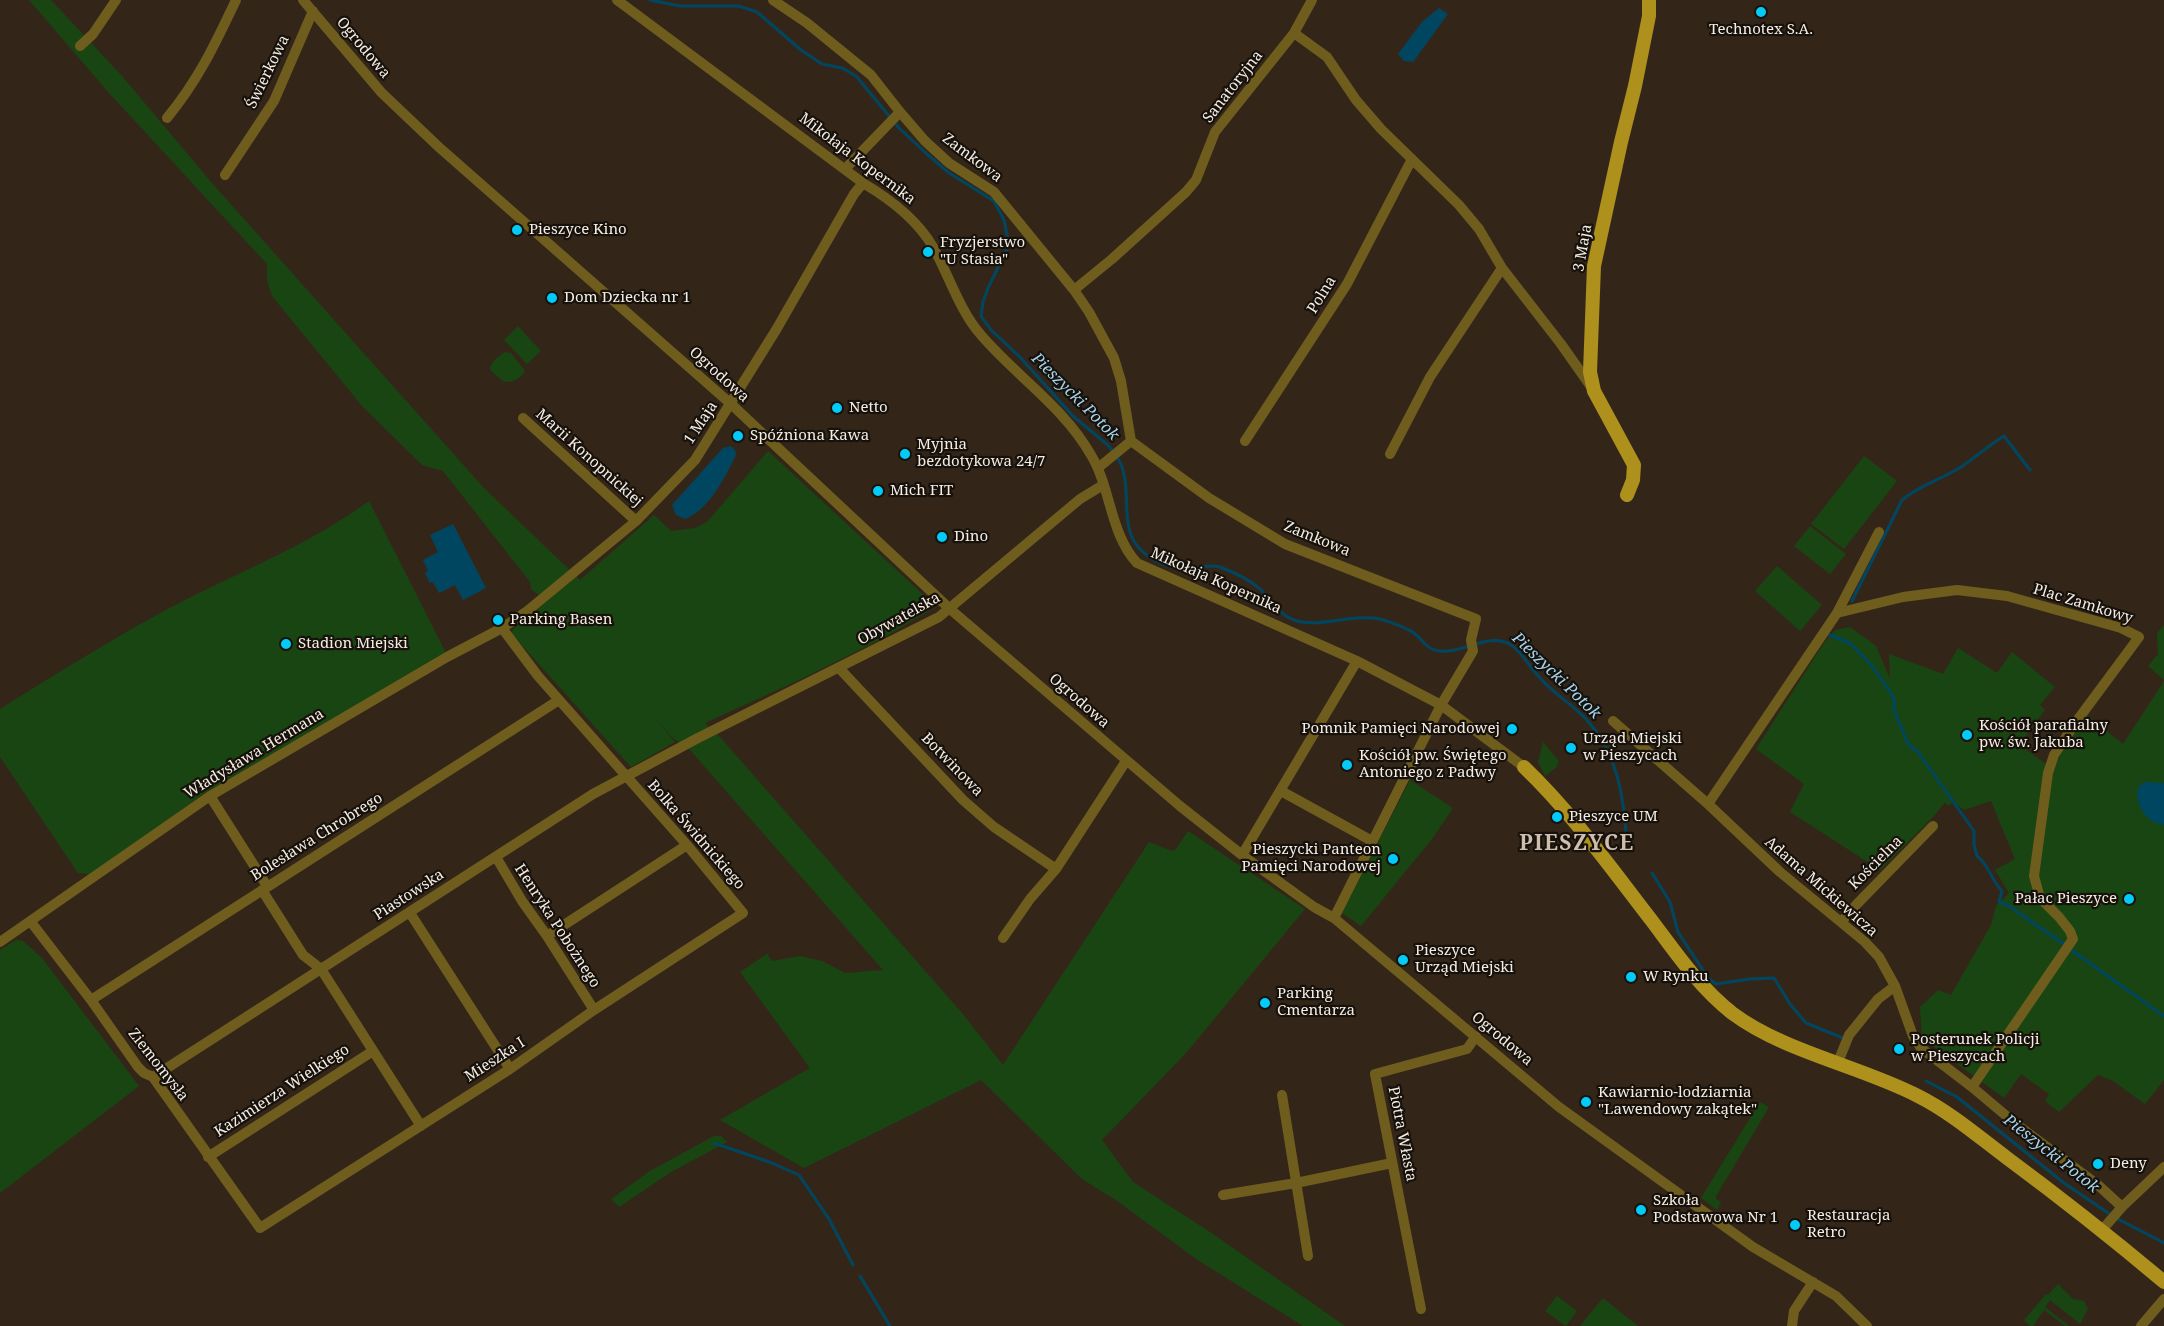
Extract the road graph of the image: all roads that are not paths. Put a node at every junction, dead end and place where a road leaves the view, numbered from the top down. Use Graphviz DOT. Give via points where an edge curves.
graph roads {
  1 [pos="116,0"];
  2 [pos="236,0"];
  3 [pos="303,0"];
  4 [pos="617,0"];
  5 [pos="773,0"];
  6 [pos="1312,0"];
  7 [pos="1649,0"];
  8 [pos="313,11"];
  9 [pos="1294,33"];
  10 [pos="80,46"];
  11 [pos="895,117"];
  12 [pos="167,118"];
  13 [pos="1412,159"];
  14 [pos="845,169"];
  15 [pos="225,175"];
  16 [pos="863,183"];
  17 [pos="1502,268"];
  18 [pos="1074,290"];
  19 [pos="1594,391"];
  20 [pos="731,405"];
  21 [pos="523,418"];
  22 [pos="1131,441"];
  23 [pos="1245,441"];
  24 [pos="1390,454"];
  25 [pos="1098,468"];
  26 [pos="1103,485"];
  27 [pos="1627,495"];
  28 [pos="636,521"];
  29 [pos="1878,532"];
  30 [pos="950,609"];
  31 [pos="1837,613"];
  32 [pos="502,628"];
  33 [pos="1357,661"];
  34 [pos="839,668"];
  35 [pos="559,700"];
  36 [pos="1441,705"];
  37 [pos="1613,721"];
  38 [pos="686,745"];
  39 [pos="1126,761"];
  40 [pos="1524,767"];
  41 [pos="626,776"];
  42 [pos="1281,791"];
  43 [pos="210,796"];
  44 [pos="1708,804"];
  45 [pos="1933,826"];
  46 [pos="1372,841"];
  47 [pos="687,845"];
  48 [pos="1242,855"];
  49 [pos="496,857"];
  50 [pos="1056,869"];
  51 [pos="265,888"];
  52 [pos="410,913"];
  53 [pos="743,913"];
  54 [pos="1334,918"];
  55 [pos="31,922"];
  56 [pos="1841,922"];
  57 [pos="547,936"];
  58 [pos="1003,938"];
  59 [pos="0,942"];
  60 [pos="321,969"];
  61 [pos="1895,986"];
  62 [pos="91,1000"];
  63 [pos="594,1010"];
  64 [pos="1476,1036"];
  65 [pos="373,1051"];
  66 [pos="1841,1056"];
  67 [pos="510,1069"];
  68 [pos="153,1077"];
  69 [pos="1972,1087"];
  70 [pos="1282,1095"];
  71 [pos="421,1126"];
  72 [pos="208,1157"];
  73 [pos="1392,1163"];
  74 [pos="2164,1167"];
  75 [pos="1296,1183"];
  76 [pos="1223,1195"];
  77 [pos="2120,1209"];
  78 [pos="2104,1227"];
  79 [pos="260,1228"];
  80 [pos="1308,1256"];
  81 [pos="1813,1282"];
  82 [pos="2164,1282"];
  83 [pos="2164,1299"];
  84 [pos="1421,1309"];
  85 [pos="1792,1326"];
  86 [pos="1867,1326"];
  87 [pos="2141,1326"];
  1 -- 10 [label="street"];
  2 -- 12 [label="street" via="189,91"];
  3 -- 8 [label="street, Ogrodowa"];
  4 -- 14 [label="street, Mikołaja Kopernika"];
  5 -- 11 [label="street, Zamkowa" via="864,69"];
  6 -- 9 [label="street, Sanatoryjna"];
  7 -- 19 [label="main road, 3 Maja" via="1635,86 1594,266 1590,372"];
  8 -- 15 [label="street, Świerkowa" via="274,101"];
  8 -- 20 [label="street, Ogrodowa" via="381,92"];
  9 -- 13 [label="street" via="1327,57 1368,115"];
  9 -- 18 [label="street, Sanatoryjna" via="1215,132 1196,180 1186,192"];
  11 -- 14 [label="street"];
  11 -- 18 [label="street, Zamkowa" via="949,163 994,192"];
  13 -- 17 [label="street" via="1479,229"];
  13 -- 23 [label="street, Polna" via="1347,284"];
  14 -- 16 [label="street, Mikołaja Kopernika"];
  16 -- 20 [label="street, 1 Maja"];
  16 -- 25 [label="street, Mikołaja Kopernika" via="897,205 921,230 980,334 1070,426"];
  17 -- 19 [label="street"];
  17 -- 24 [label="street" via="1430,377"];
  18 -- 22 [label="street, Zamkowa" via="1114,358"];
  19 -- 27 [label="main road, 3 Maja" via="1634,465"];
  20 -- 28 [label="street, 1 Maja" via="695,460"];
  20 -- 30 [label="street, Ogrodowa"];
  21 -- 28 [label="street, Marii Konopnickiej"];
  22 -- 25 [label="street"];
  22 -- 36 [label="street, Zamkowa" via="1209,498 1285,544 1476,619 1472,645"];
  25 -- 26 [label="street, Mikołaja Kopernika"];
  26 -- 30 [label="street, Obywatelska" via="1080,499"];
  26 -- 33 [label="street, Mikołaja Kopernika" via="1123,542 1137,563"];
  28 -- 32 [label="street, 1 Maja"];
  29 -- 31 [label="street"];
  30 -- 34 [label="street, Obywatelska"];
  30 -- 39 [label="street, Ogrodowa"];
  31 -- 44 [label="street"];
  31 -- 69 [label="street, Plac Zamkowy" via="1903,597 1957,590 2007,596 2121,628 2139,637 2076,722 2054,755 2048,773 2034,876 2040,898 2073,939"];
  32 -- 35 [label="street, Bolka Świdnickiego"];
  32 -- 43 [label="street, Władysława Hermana"];
  33 -- 36 [label="street, Mikołaja Kopernika"];
  33 -- 42 [label="street"];
  34 -- 38 [label="street, Obywatelska"];
  34 -- 50 [label="street, Botwinowa" via="963,800 994,827"];
  35 -- 41 [label="street, Bolka Świdnickiego"];
  35 -- 51 [label="street, Bolesława Chrobrego"];
  36 -- 40 [label="street, Mikołaja Kopernika"];
  36 -- 46 [label="street"];
  37 -- 44 [label="street, Adama Mickiewicza"];
  38 -- 41 [label="street, Piastowska"];
  39 -- 48 [label="street, Ogrodowa"];
  39 -- 50 [label="street"];
  40 -- 66 [label="main road" via="1595,845 1714,998 1755,1028 1799,1048"];
  41 -- 47 [label="street, Bolka Świdnickiego"];
  41 -- 49 [label="street, Piastowska"];
  42 -- 46 [label="street"];
  42 -- 48 [label="street"];
  43 -- 51 [label="street"];
  43 -- 55 [label="street, Władysława Hermana"];
  44 -- 56 [label="street, Adama Mickiewicza" via="1771,864"];
  45 -- 56 [label="street, Kościelna"];
  46 -- 54 [label="street"];
  47 -- 53 [label="street, Bolka Świdnickiego"];
  47 -- 57 [label="street"];
  48 -- 54 [label="street, Ogrodowa"];
  49 -- 52 [label="street, Piastowska"];
  49 -- 57 [label="street, Henryka Pobożnego"];
  50 -- 58 [label="street"];
  51 -- 60 [label="street" via="303,955"];
  51 -- 62 [label="street, Bolesława Chrobrego"];
  52 -- 60 [label="street, Piastowska"];
  52 -- 67 [label="street"];
  53 -- 63 [label="street, Mieszka I"];
  54 -- 64 [label="street, Ogrodowa"];
  55 -- 59 [label="street, Władysława Hermana"];
  55 -- 62 [label="street, Ziemomysła"];
  56 -- 61 [label="street, Adama Mickiewicza" via="1879,957"];
  57 -- 63 [label="street, Henryka Pobożnego"];
  60 -- 65 [label="street"];
  60 -- 68 [label="street, Piastowska"];
  61 -- 66 [label="street" via="1878,999 1849,1035"];
  61 -- 69 [label="street, Adama Mickiewicza" via="1921,1048"];
  62 -- 68 [label="street, Ziemomysła" via="138,1067"];
  63 -- 67 [label="street, Mieszka I"];
  64 -- 73 [label="street, Piotra Własta" via="1467,1049 1375,1074"];
  64 -- 81 [label="street, Ogrodowa" via="1559,1107 1753,1247"];
  65 -- 71 [label="street"];
  65 -- 72 [label="street, Kazimierza Wielkiego"];
  66 -- 78 [label="main road" via="1950,1116"];
  67 -- 71 [label="street, Mieszka I"];
  68 -- 72 [label="street, Ziemomysła"];
  69 -- 77 [label="street, Adama Mickiewicza" via="2098,1185"];
  70 -- 75 [label="street"];
  71 -- 79 [label="street, Mieszka I"];
  72 -- 79 [label="street, Ziemomysła"];
  73 -- 75 [label="street"];
  73 -- 84 [label="street, Piotra Własta"];
  74 -- 77 [label="street"];
  75 -- 76 [label="street"];
  75 -- 80 [label="street"];
  77 -- 78 [label="street"];
  78 -- 82 [label="main road"];
  81 -- 85 [label="street" via="1794,1311"];
  81 -- 86 [label="street, Ogrodowa" via="1836,1296"];
  83 -- 87 [label="street"];
}
